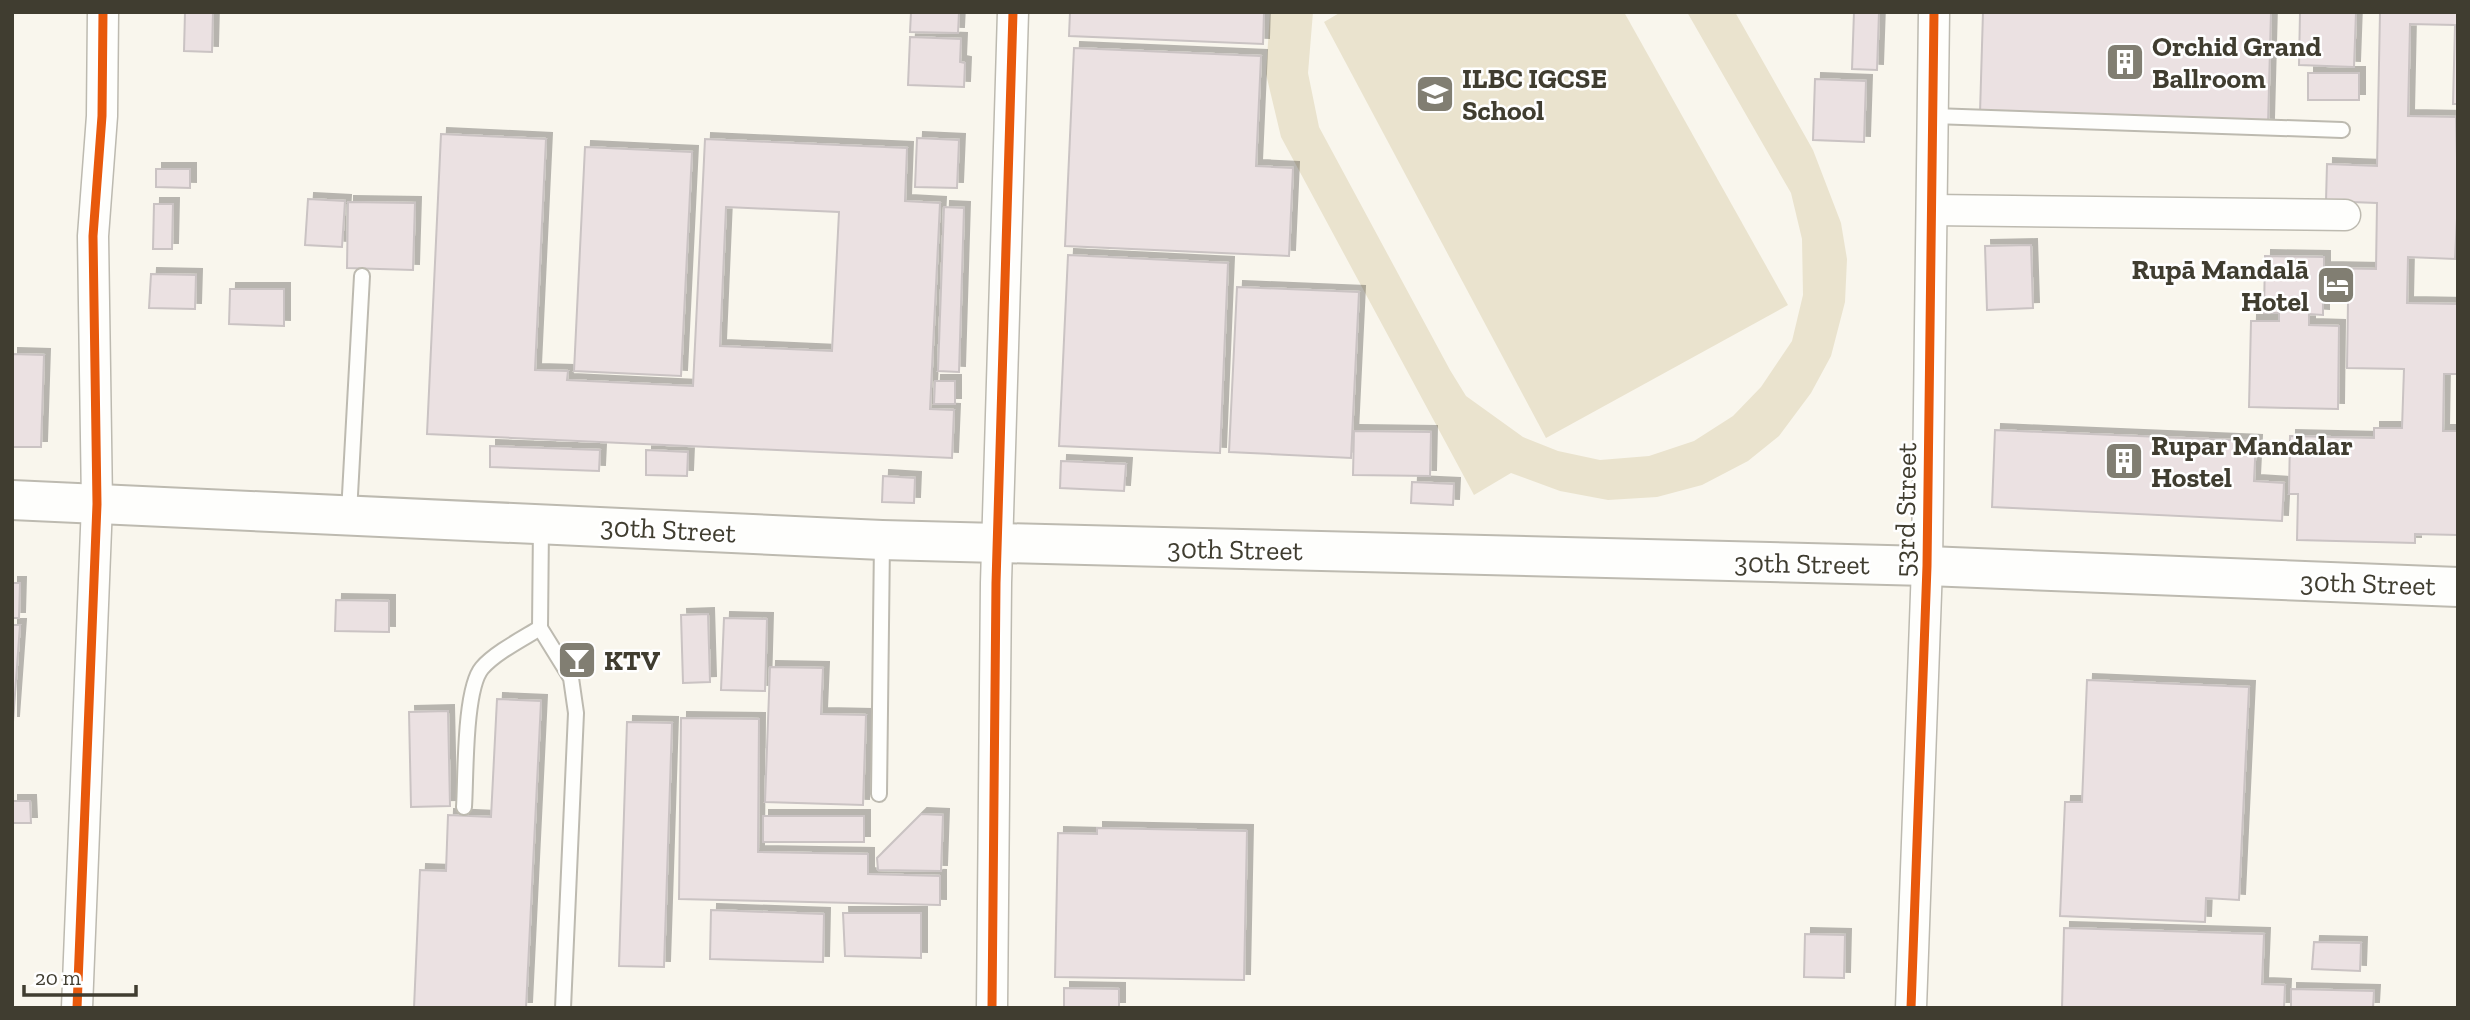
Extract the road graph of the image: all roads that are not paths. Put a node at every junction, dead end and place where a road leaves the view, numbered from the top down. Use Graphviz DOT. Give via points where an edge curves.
graph roads {
  1 [pos="103,12"];
  2 [pos="1013,12"];
  3 [pos="1934,12"];
  4 [pos="1933,116"];
  5 [pos="2342,130"];
  6 [pos="1932,210"];
  7 [pos="2344,215"];
  8 [pos="362,276"];
  9 [pos="12,500"];
  10 [pos="97,504"];
  11 [pos="349,514"];
  12 [pos="541,523"];
  13 [pos="882,540"];
  14 [pos="998,543"];
  15 [pos="1927,566"];
  16 [pos="2458,587"];
  17 [pos="540,628"];
  18 [pos="879,794"];
  19 [pos="464,807"];
  20 [pos="77,1008"];
  21 [pos="563,1008"];
  22 [pos="992,1008"];
  23 [pos="1911,1008"];
  1 -- 10 [label="street" via="102,116 93,236"];
  2 -- 14 [label="street"];
  3 -- 4 [label="street, 53rd Street"];
  4 -- 5 [label="lane"];
  4 -- 6 [label="street, 53rd Street"];
  6 -- 7 [label="street"];
  6 -- 15 [label="street, 53rd Street"];
  8 -- 11 [label="lane"];
  9 -- 10 [label="main road, 30th Street"];
  10 -- 11 [label="main road, 30th Street"];
  10 -- 20 [label="street"];
  11 -- 12 [label="main road, 30th Street"];
  12 -- 13 [label="main road, 30th Street"];
  12 -- 17 [label="lane"];
  13 -- 14 [label="main road, 30th Street"];
  13 -- 18 [label="lane"];
  14 -- 15 [label="main road, 30th Street"];
  14 -- 22 [label="street"];
  15 -- 16 [label="main road, 30th Street"];
  15 -- 23 [label="street, 53rd Street"];
  17 -- 19 [label="lane" via="481,669 469,713"];
  17 -- 21 [label="lane" via="571,678 576,713"];
}
